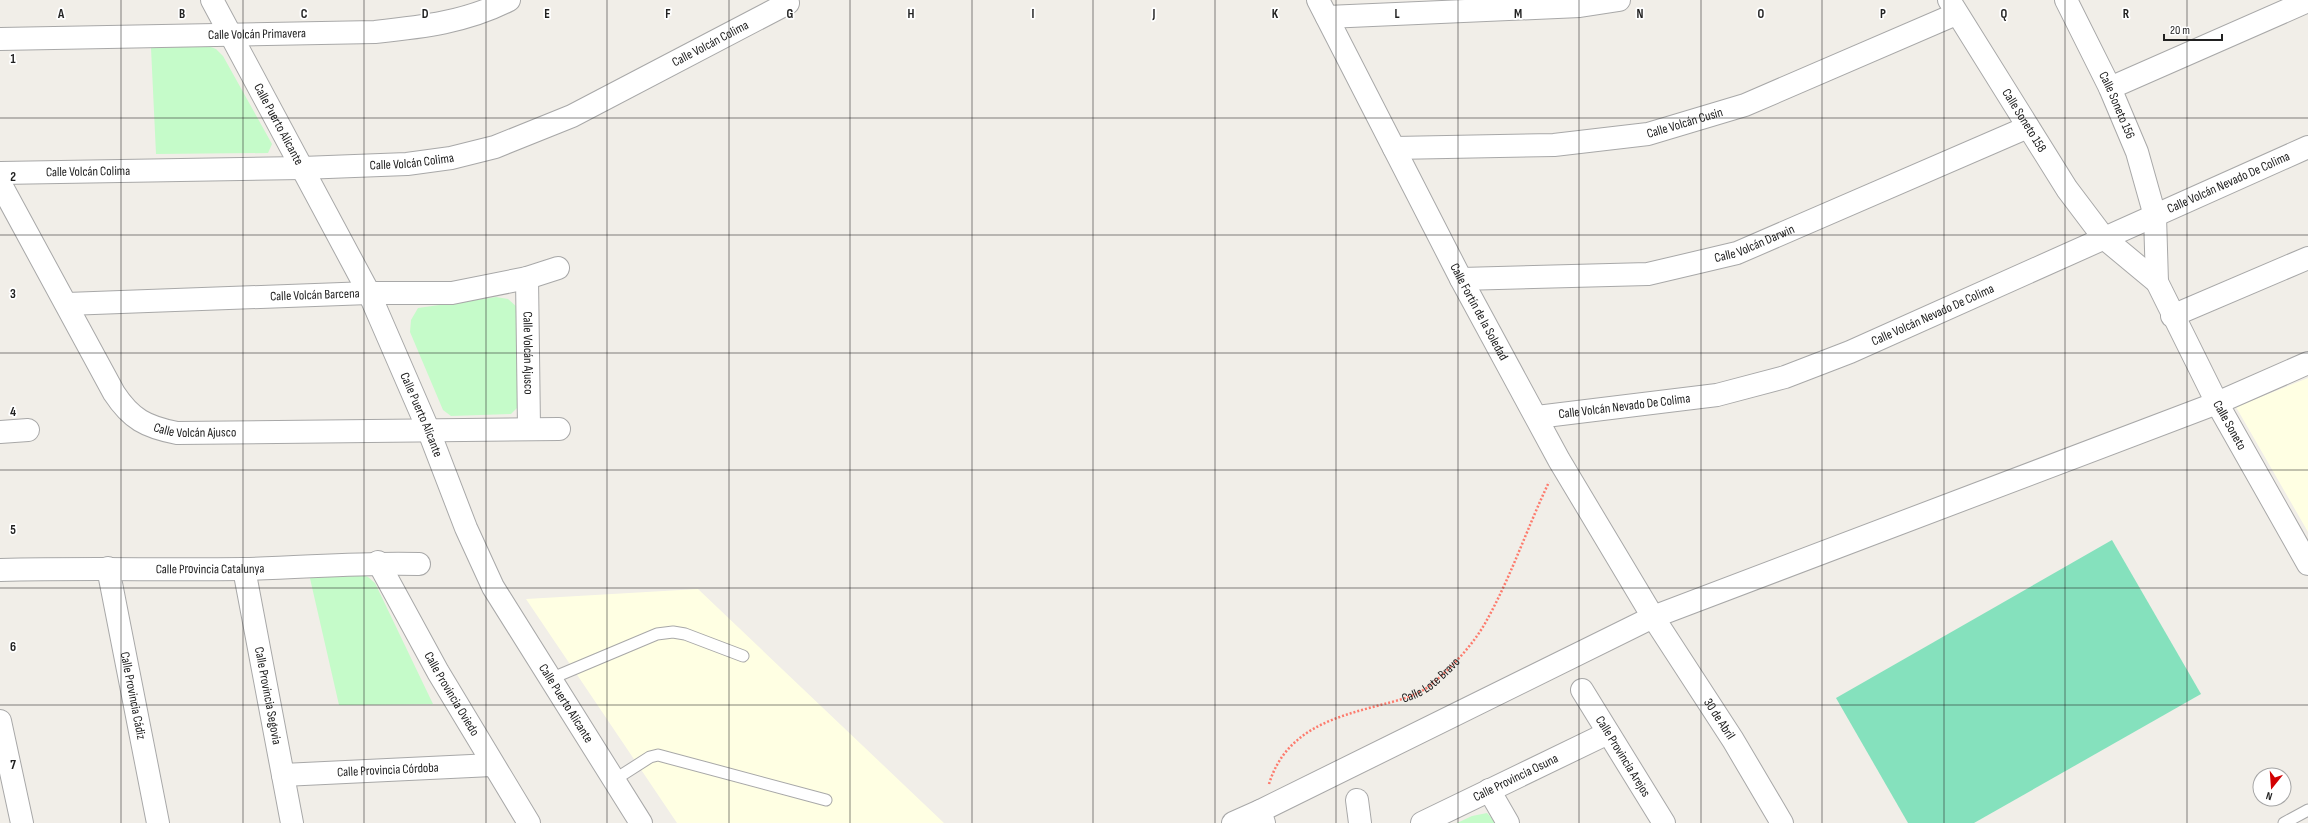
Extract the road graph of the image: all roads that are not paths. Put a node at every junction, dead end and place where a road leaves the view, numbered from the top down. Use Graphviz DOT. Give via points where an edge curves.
graph roads {
  1 [pos="212,0"];
  2 [pos="509,0"];
  3 [pos="1619,0"];
  4 [pos="2066,0"];
  5 [pos="2308,1"];
  6 [pos="788,3"];
  7 [pos="762,7"];
  8 [pos="1953,7"];
  9 [pos="1323,8"];
  10 [pos="231,34"];
  11 [pos="0,39"];
  12 [pos="2110,88"];
  13 [pos="2028,127"];
  14 [pos="2308,146"];
  15 [pos="1394,148"];
  16 [pos="302,168"];
  17 [pos="0,173"];
  18 [pos="0,183"];
  19 [pos="2155,216"];
  20 [pos="2104,238"];
  21 [pos="2308,258"];
  22 [pos="558,268"];
  23 [pos="527,278"];
  24 [pos="1461,279"];
  25 [pos="2157,282"];
  26 [pos="369,293"];
  27 [pos="67,304"];
  28 [pos="2172,316"];
  29 [pos="2308,363"];
  30 [pos="2217,403"];
  31 [pos="1537,417"];
  32 [pos="529,428"];
  33 [pos="428,429"];
  34 [pos="558,429"];
  35 [pos="28,430"];
  36 [pos="0,432"];
  37 [pos="378,562"];
  38 [pos="419,564"];
  39 [pos="2308,564"];
  40 [pos="108,568"];
  41 [pos="244,569"];
  42 [pos="0,570"];
  43 [pos="1653,618"];
  44 [pos="743,656"];
  45 [pos="550,679"];
  46 [pos="1582,690"];
  47 [pos="0,721"];
  48 [pos="1608,733"];
  49 [pos="492,765"];
  50 [pos="282,775"];
  51 [pos="614,780"];
  52 [pos="1489,790"];
  53 [pos="826,800"];
  54 [pos="1357,800"];
  55 [pos="2308,810"];
  56 [pos="1262,817"];
  57 [pos="22,823"];
  58 [pos="158,823"];
  59 [pos="292,823"];
  60 [pos="529,823"];
  61 [pos="641,823"];
  62 [pos="1233,823"];
  63 [pos="1360,823"];
  64 [pos="1422,823"];
  65 [pos="1508,823"];
  66 [pos="1664,823"];
  67 [pos="1782,823"];
  68 [pos="2284,823"];
  1 -- 10 [label="street, Calle Puerto Alicante"];
  2 -- 10 [label="street, Calle Volcán Primavera" via="488,11 432,26 375,32"];
  3 -- 9 [label="street" via="1580,6"];
  4 -- 12 [label="street, Calle Soneto 156"];
  5 -- 12 [label="street"];
  6 -- 7 [label="street, Calle Volcán Colima"];
  7 -- 16 [label="street, Calle Volcán Colima" via="572,116 495,147 451,158 407,164"];
  8 -- 13 [label="street, Calle Soneto 158"];
  8 -- 15 [label="street, Calle Volcán Cusin" via="1746,105 1648,134 1554,145"];
  9 -- 15 [label="street, Calle Fortín de la Soledad"];
  10 -- 11 [label="street, Calle Volcán Primavera"];
  10 -- 16 [label="street, Calle Puerto Alicante"];
  12 -- 19 [label="street, Calle Soneto 156" via="2137,152"];
  13 -- 20 [label="street, Calle Soneto 158" via="2067,189"];
  13 -- 24 [label="street, Calle Volcán Darwin" via="1737,253 1648,274"];
  14 -- 19 [label="street, Calle Volcán Nevado De Colima"];
  15 -- 24 [label="street, Calle Fortín de la Soledad"];
  16 -- 17 [label="street, Calle Volcán Colima"];
  16 -- 26 [label="street, Calle Puerto Alicante"];
  18 -- 27 [label="street, Calle Volcán Ajusco"];
  19 -- 20 [label="street, Calle Volcán Nevado De Colima"];
  19 -- 25 [label="street, Calle Soneto"];
  20 -- 25 [label="street, Calle Soneto"];
  20 -- 31 [label="street, Calle Volcán Nevado De Colima" via="1850,352 1785,377 1717,395"];
  21 -- 28 [label="street"];
  22 -- 23 [label="street, Calle Volcán Barcena"];
  23 -- 26 [label="street, Calle Volcán Barcena" via="452,293"];
  23 -- 32 [label="street, Calle Volcán Ajusco"];
  24 -- 31 [label="street, Calle Fortín de la Soledad"];
  25 -- 28 [label="street, Calle Soneto"];
  26 -- 27 [label="street, Calle Volcán Barcena"];
  26 -- 33 [label="street, Calle Puerto Alicante"];
  27 -- 33 [label="street, Calle Volcán Ajusco" via="123,407 140,422 158,430 177,433"];
  28 -- 30 [label="street, Calle Soneto"];
  29 -- 30 [label="street"];
  30 -- 39 [label="street, Calle Soneto"];
  30 -- 43 [label="street"];
  31 -- 43 [label="street, Calle Fortín de la Soledad" via="1559,460"];
  32 -- 33 [label="street, Calle Volcán Ajusco"];
  32 -- 34 [label="street, Calle Volcán Ajusco"];
  33 -- 45 [label="street, Calle Puerto Alicante" via="466,528 493,587"];
  35 -- 36 [label="street"];
  37 -- 38 [label="street, Calle Provincia Catalunya"];
  37 -- 41 [label="street, Calle Provincia Catalunya"];
  37 -- 49 [label="street, Calle Provincia Oviedo"];
  40 -- 41 [label="street, Calle Provincia Catalunya"];
  40 -- 42 [label="street, Calle Provincia Catalunya"];
  40 -- 58 [label="street, Calle Provincia Cádiz"];
  41 -- 50 [label="street, Calle Provincia Segovia"];
  43 -- 56 [label="street"];
  43 -- 67 [label="street, 30 de Abril" via="1734,740"];
  44 -- 45 [label="lane" via="673,632 657,634"];
  45 -- 51 [label="street, Calle Puerto Alicante"];
  46 -- 48 [label="street, Calle Provincia Arejos"];
  47 -- 57 [label="street"];
  48 -- 52 [label="street, Calle Provincia Osuna"];
  48 -- 66 [label="street, Calle Provincia Arejos"];
  49 -- 50 [label="street, Calle Provincia Córdoba"];
  49 -- 60 [label="street, Calle Provincia Oviedo"];
  50 -- 59 [label="street, Calle Provincia Segovia"];
  51 -- 53 [label="lane" via="658,755"];
  51 -- 61 [label="street, Calle Puerto Alicante"];
  52 -- 64 [label="street, Calle Provincia Osuna"];
  52 -- 65 [label="street"];
  54 -- 63 [label="street"];
  55 -- 68 [label="lane"];
  56 -- 62 [label="street"];
}
